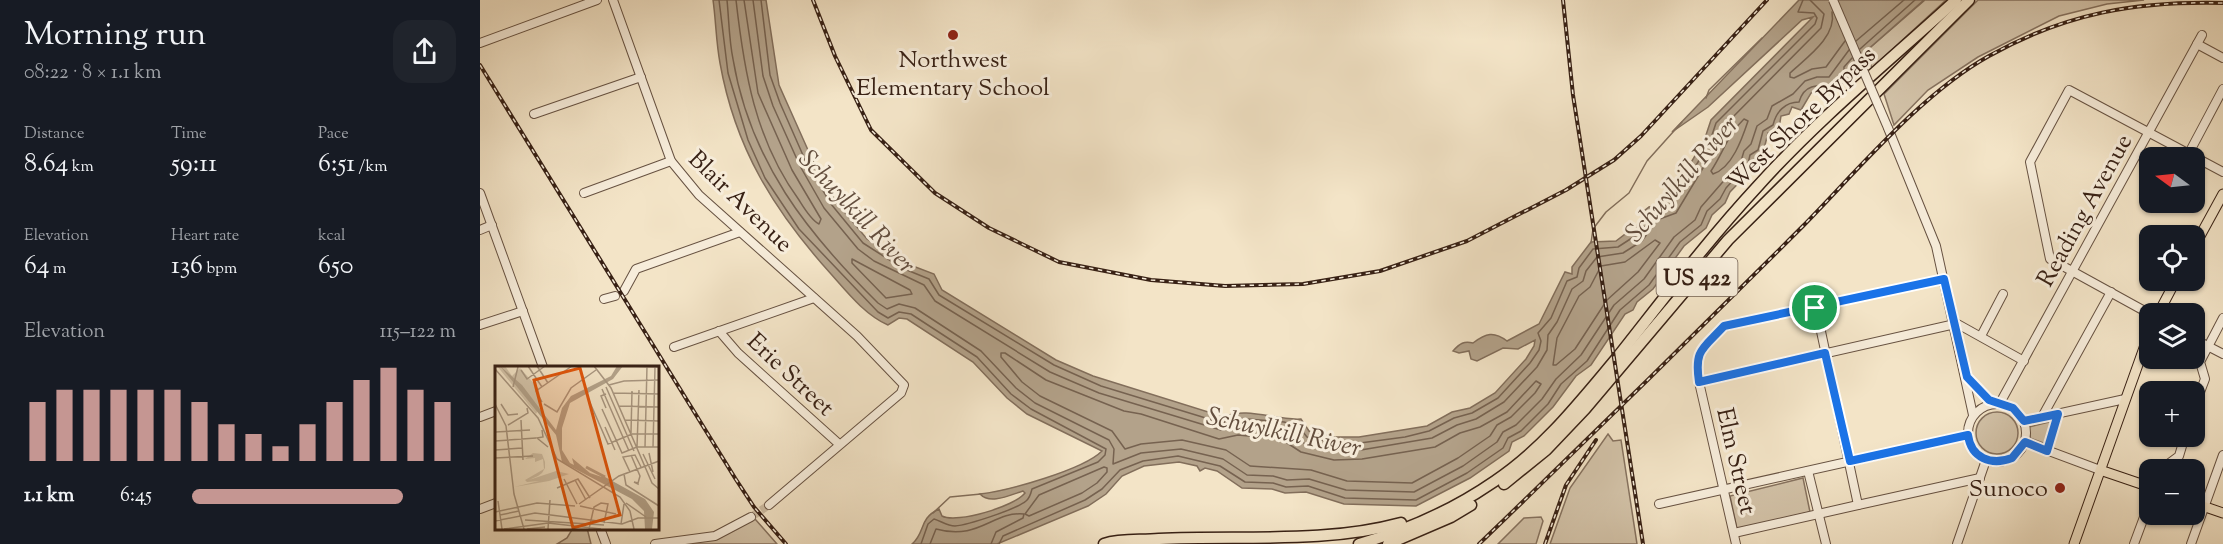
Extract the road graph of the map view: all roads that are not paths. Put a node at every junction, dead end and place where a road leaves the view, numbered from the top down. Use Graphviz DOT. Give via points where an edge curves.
graph roads {
  1 [pos="597,0"];
  2 [pos="613,0"];
  3 [pos="1833,0"];
  4 [pos="1956,0"];
  5 [pos="1969,0"];
  6 [pos="2202,35"];
  7 [pos="480,43"];
  8 [pos="2197,44"];
  9 [pos="2223,58"];
  10 [pos="641,77"];
  11 [pos="2223,89"];
  12 [pos="534,114"];
  13 [pos="2149,131"];
  14 [pos="2177,147"];
  15 [pos="2191,147"];
  16 [pos="671,161"];
  17 [pos="2205,162"];
  18 [pos="2223,172"];
  19 [pos="480,192"];
  20 [pos="584,192"];
  21 [pos="2223,194"];
  22 [pos="492,225"];
  23 [pos="2205,227"];
  24 [pos="480,230"];
  25 [pos="740,232"];
  26 [pos="2073,271"];
  27 [pos="1944,279"];
  28 [pos="624,291"];
  29 [pos="2111,292"];
  30 [pos="2003,294"];
  31 [pos="615,296"];
  32 [pos="814,298"];
  33 [pos="604,299"];
  34 [pos="1815,308"];
  35 [pos="2139,308"];
  36 [pos="523,310"];
  37 [pos="2223,318"];
  38 [pos="1954,323"];
  39 [pos="480,326"];
  40 [pos="719,331"];
  41 [pos="1981,336"];
  42 [pos="2205,344"];
  43 [pos="2208,346"];
  44 [pos="674,347"];
  45 [pos="1825,353"];
  46 [pos="2223,354"];
  47 [pos="2139,360"];
  48 [pos="2024,361"];
  49 [pos="543,366"];
  50 [pos="1964,371"];
  51 [pos="2204,381"];
  52 [pos="1699,382"];
  53 [pos="2124,399"];
  54 [pos="1997,404"];
  55 [pos="495,411"];
  56 [pos="2058,414"];
  57 [pos="1973,415"];
  58 [pos="480,417"];
  59 [pos="2042,417"];
  60 [pos="2024,421"];
  61 [pos="1968,435"];
  62 [pos="2025,442"];
  63 [pos="839,444"];
  64 [pos="2047,451"];
  65 [pos="2223,455"];
  66 [pos="1986,460"];
  67 [pos="1850,461"];
  68 [pos="2100,470"];
  69 [pos="1808,471"];
  70 [pos="1980,478"];
  71 [pos="1497,480"];
  72 [pos="2139,483"];
  73 [pos="1723,490"];
  74 [pos="495,503"];
  75 [pos="1659,504"];
  76 [pos="770,505"];
  77 [pos="1858,505"];
  78 [pos="2205,506"];
  79 [pos="480,509"];
  80 [pos="2223,513"];
  81 [pos="1819,514"];
  82 [pos="751,517"];
  83 [pos="2141,525"];
  84 [pos="2198,525"];
  85 [pos="600,529"];
  86 [pos="1734,533"];
  87 [pos="1412,535"];
  88 [pos="1161,542"];
  89 [pos="606,544"];
  90 [pos="655,544"];
  91 [pos="1104,544"];
  92 [pos="1359,544"];
  93 [pos="1388,544"];
  94 [pos="1393,544"];
  95 [pos="1737,544"];
  96 [pos="1826,544"];
  97 [pos="1957,544"];
  98 [pos="2074,544"];
  99 [pos="2134,544"];
  100 [pos="2191,544"];
  1 -- 7 [label="street"];
  2 -- 10 [label="street, Blair Avenue"];
  3 -- 27 [label="street, bridge" via="1934,236"];
  4 -- 71 [label="highway, West Shore Bypass / US 422" via="1785,157 1572,412"];
  5 -- 87 [label="highway, West Shore Bypass / US 422" via="1728,240 1546,450 1501,486 1451,517"];
  6 -- 8 [label="street, Reading Avenue"];
  8 -- 9 [label="street"];
  8 -- 13 [label="street, Reading Avenue"];
  10 -- 12 [label="street"];
  10 -- 16 [label="street, Blair Avenue"];
  11 -- 15 [label="street"];
  13 -- 14 [label="street"];
  13 -- 26 [label="street, Reading Avenue"];
  13 -- 26 [label="street" via="2069,90 2030,162 2050,259"];
  16 -- 20 [label="street"];
  16 -- 25 [label="street, Blair Avenue" via="687,183"];
  17 -- 18 [label="street"];
  19 -- 22 [label="street"];
  21 -- 23 [label="main road"];
  22 -- 24 [label="street"];
  22 -- 36 [label="street"];
  25 -- 28 [label="street" via="636,269"];
  25 -- 32 [label="street, Blair Avenue"];
  26 -- 29 [label="street"];
  26 -- 48 [label="street, Reading Avenue"];
  27 -- 34 [label="street"];
  27 -- 38 [label="street"];
  29 -- 35 [label="street"];
  29 -- 59 [label="street"];
  30 -- 41 [label="street"];
  31 -- 33 [label="street"];
  32 -- 40 [label="street"];
  32 -- 63 [label="street, Blair Avenue" via="901,380 903,389"];
  34 -- 45 [label="street"];
  34 -- 52 [label="street, Elm Street" via="1724,326 1698,353"];
  36 -- 39 [label="street"];
  36 -- 49 [label="street"];
  37 -- 43 [label="street"];
  38 -- 41 [label="street"];
  38 -- 45 [label="street"];
  38 -- 50 [label="street"];
  40 -- 44 [label="street"];
  40 -- 63 [label="street, Erie Street"];
  41 -- 48 [label="street"];
  42 -- 43 [label="street"];
  43 -- 46 [label="street"];
  43 -- 51 [label="street" via="2200,362"];
  45 -- 52 [label="street"];
  45 -- 67 [label="street"];
  47 -- 53 [label="main road"];
  48 -- 54 [label="street, Reading Avenue"];
  50 -- 54 [label="street" via="1976,388"];
  50 -- 57 [label="street"];
  52 -- 73 [label="street, Elm Street"];
  53 -- 56 [label="street"];
  53 -- 68 [label="main road"];
  54 -- 57 [label="street"];
  54 -- 60 [label="street" via="2013,408"];
  55 -- 58 [label="street"];
  56 -- 59 [label="street"];
  56 -- 64 [label="street"];
  57 -- 61 [label="street"];
  59 -- 60 [label="street"];
  60 -- 62 [label="street"];
  61 -- 66 [label="street" via="1971,447"];
  61 -- 67 [label="street"];
  62 -- 64 [label="street"];
  62 -- 66 [label="street" via="2012,458"];
  63 -- 76 [label="street"];
  64 -- 68 [label="street"];
  65 -- 78 [label="street"];
  66 -- 70 [label="street"];
  67 -- 69 [label="street"];
  67 -- 77 [label="street"];
  68 -- 72 [label="main road"];
  68 -- 98 [label="main road"];
  69 -- 73 [label="street"];
  69 -- 81 [label="street"];
  70 -- 77 [label="street"];
  70 -- 97 [label="street"];
  71 -- 88 [label="highway" via="1408,521 1350,537"];
  71 -- 92 [label="highway, West Shore Bypass / US 422" via="1418,524"];
  73 -- 75 [label="street"];
  73 -- 86 [label="street, Elm Street"];
  74 -- 79 [label="street"];
  77 -- 81 [label="street"];
  78 -- 80 [label="main road"];
  81 -- 86 [label="street"];
  81 -- 96 [label="street"];
  82 -- 90 [label="street" via="715,536"];
  83 -- 99 [label="street"];
  84 -- 100 [label="street"];
  85 -- 89 [label="street"];
  86 -- 95 [label="street, Elm Street"];
  87 -- 93 [label="highway, West Shore Bypass / US 422"];
  87 -- 94 [label="highway"];
  88 -- 91 [label="highway" via="1123,540"];
}
